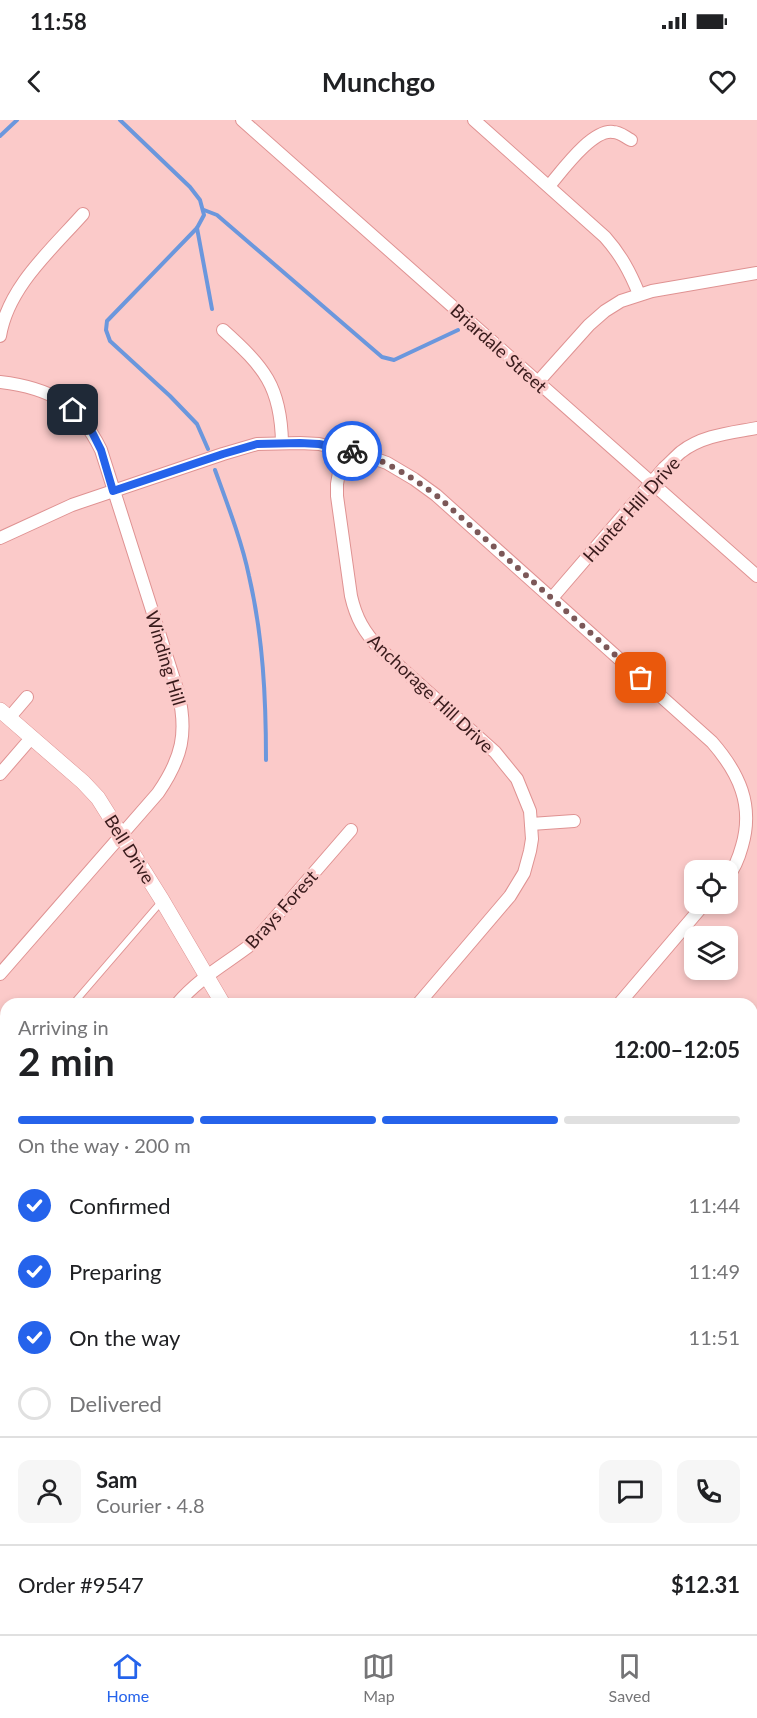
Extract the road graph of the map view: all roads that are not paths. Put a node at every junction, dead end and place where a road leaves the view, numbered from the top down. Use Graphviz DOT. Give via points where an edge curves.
graph roads {
  1 [pos="242,120"];
  2 [pos="474,120"];
  3 [pos="630,140"];
  4 [pos="549,186"];
  5 [pos="83,214"];
  6 [pos="757,273"];
  7 [pos="639,294"];
  8 [pos="224,330"];
  9 [pos="0,336"];
  10 [pos="0,382"];
  11 [pos="537,382"];
  12 [pos="757,428"];
  13 [pos="282,443"];
  14 [pos="343,449"];
  15 [pos="652,483"];
  16 [pos="113,491"];
  17 [pos="0,538"];
  18 [pos="757,576"];
  19 [pos="552,598"];
  20 [pos="27,697"];
  21 [pos="5,714"];
  22 [pos="33,737"];
  23 [pos="0,774"];
  24 [pos="751,809"];
  25 [pos="574,821"];
  26 [pos="531,824"];
  27 [pos="351,830"];
  28 [pos="121,835"];
  29 [pos="737,860"];
  30 [pos="162,900"];
  31 [pos="696,914"];
  32 [pos="0,974"];
  33 [pos="207,975"];
  34 [pos="78,998"];
  35 [pos="182,998"];
  36 [pos="220,998"];
  37 [pos="423,998"];
  38 [pos="624,998"];
  1 -- 11 [label="street, Briardale Street"];
  2 -- 4 [label="street"];
  3 -- 4 [label="street" via="612,131 601,133"];
  4 -- 7 [label="street" via="616,249"];
  5 -- 9 [label="street" via="15,294"];
  6 -- 7 [label="street"];
  7 -- 11 [label="street" via="605,310"];
  8 -- 13 [label="street" via="265,373 273,389"];
  10 -- 16 [label="street, Winding Hill" via="35,388 73,410 101,450"];
  11 -- 15 [label="street, Briardale Street"];
  12 -- 15 [label="street, Hunter Hill Drive" via="702,440 681,452"];
  13 -- 14 [label="street"];
  13 -- 16 [label="street" via="257,444"];
  14 -- 19 [label="street" via="387,463 414,479"];
  14 -- 26 [label="street, Anchorage Hill Drive" via="337,496 354,611 366,634 380,649 506,764 528,804"];
  15 -- 18 [label="street, Briardale Street"];
  15 -- 19 [label="street, Hunter Hill Drive"];
  16 -- 17 [label="street"];
  16 -- 28 [label="street, Winding Hill" via="178,692 183,723 179,755 170,775"];
  19 -- 24 [label="street" via="712,742 727,759"];
  20 -- 21 [label="street, Bell Drive"];
  21 -- 22 [label="street, Bell Drive"];
  22 -- 23 [label="street"];
  22 -- 28 [label="street, Bell Drive" via="98,798"];
  24 -- 29 [label="street"];
  25 -- 26 [label="street"];
  26 -- 37 [label="street, Anchorage Hill Drive" via="528,862 510,896"];
  27 -- 33 [label="street, Brays Forest" via="253,943"];
  28 -- 30 [label="street, Bell Drive"];
  28 -- 32 [label="street, Winding Hill"];
  30 -- 33 [label="street, Bell Drive"];
  30 -- 34 [label="lane"];
  31 -- 38 [label="street"];
  33 -- 35 [label="street, Brays Forest"];
  33 -- 36 [label="street, Bell Drive"];
}
